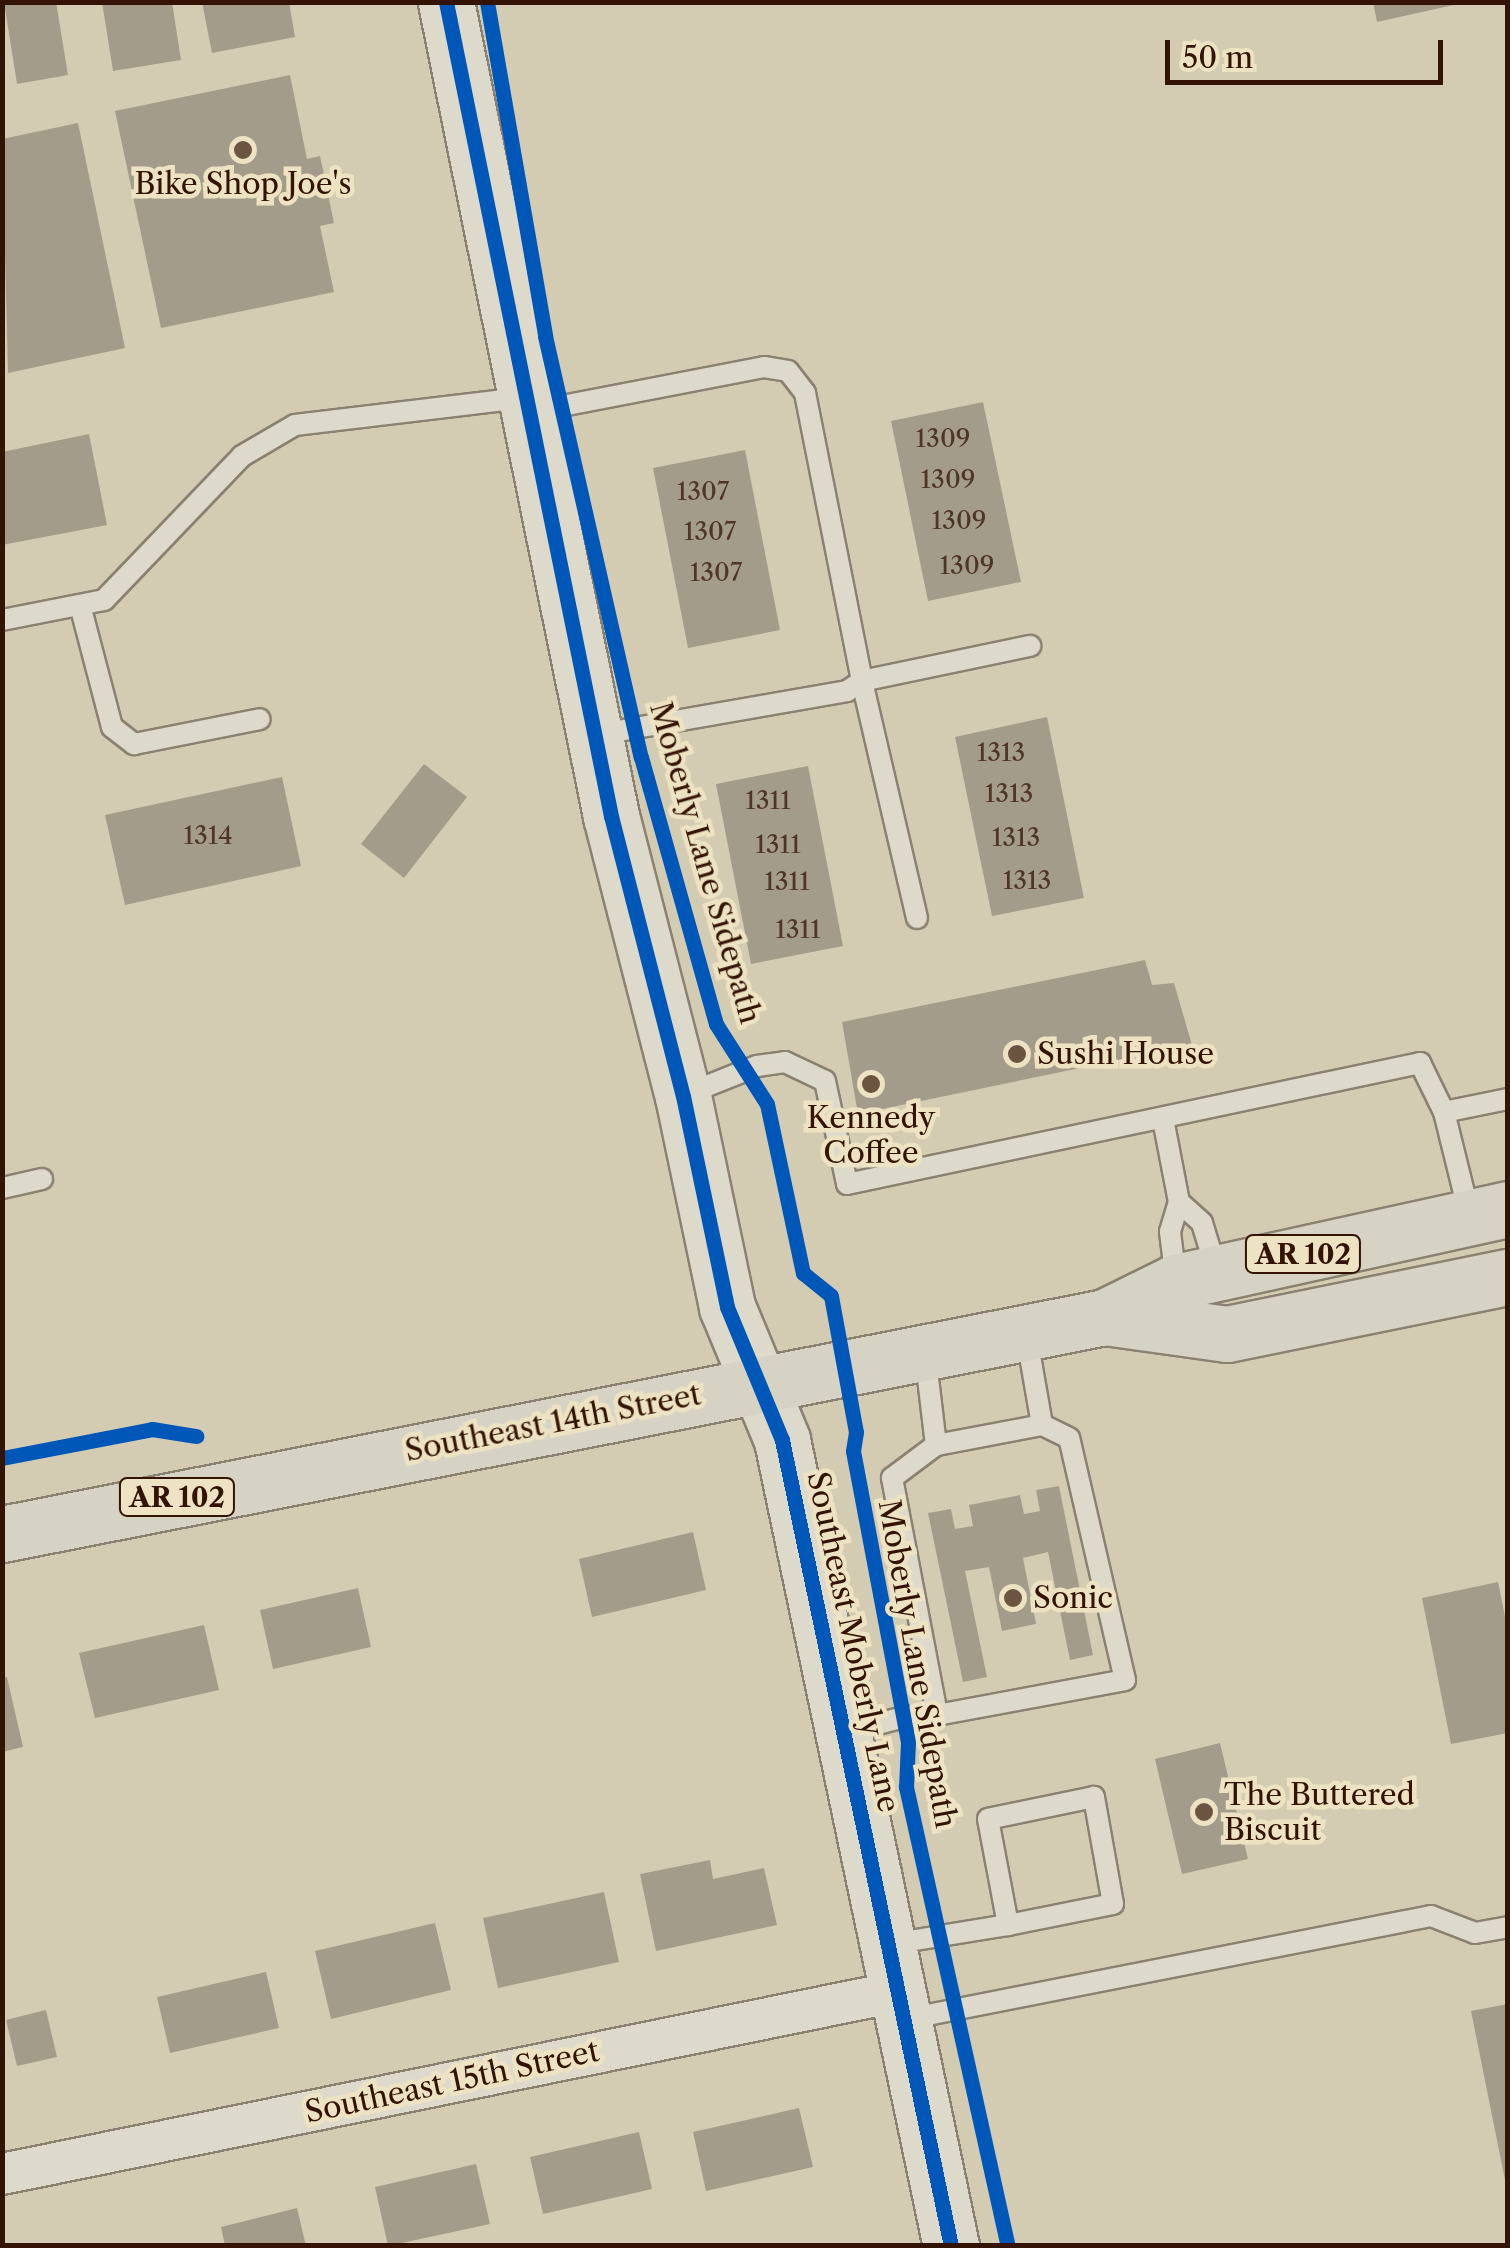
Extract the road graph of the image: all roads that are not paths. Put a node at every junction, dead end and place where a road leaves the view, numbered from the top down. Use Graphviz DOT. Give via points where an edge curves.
graph roads {
  1 [pos="446,2"];
  2 [pos="524,398"];
  3 [pos="80,604"];
  4 [pos="2,620"];
  5 [pos="1030,646"];
  6 [pos="862,681"];
  7 [pos="260,719"];
  8 [pos="594,736"];
  9 [pos="918,918"];
  10 [pos="684,1096"];
  11 [pos="1508,1099"];
  12 [pos="1444,1112"];
  13 [pos="1163,1119"];
  14 [pos="42,1179"];
  15 [pos="2,1188"];
  16 [pos="1179,1202"];
  17 [pos="1489,1213"];
  18 [pos="1508,1277"];
  19 [pos="1196,1278"];
  20 [pos="1105,1317"];
  21 [pos="1026,1333"];
  22 [pos="924,1353"];
  23 [pos="756,1384"];
  24 [pos="1042,1425"];
  25 [pos="936,1445"];
  26 [pos="2,1534"];
  27 [pos="937,1715"];
  28 [pos="845,1732"];
  29 [pos="1008,1925"];
  30 [pos="1508,1927"];
  31 [pos="899,1985"];
  32 [pos="2,2174"];
  33 [pos="951,2246"];
  1 -- 2 [label="street, Southeast Moberly Lane"];
  2 -- 3 [label="lane" via="295,424 242,456 104,600"];
  2 -- 6 [label="lane" via="562,406 764,366 788,371 805,393"];
  2 -- 8 [label="street, Southeast Moberly Lane"];
  3 -- 4 [label="lane"];
  3 -- 7 [label="lane" via="112,727 134,744"];
  5 -- 6 [label="lane"];
  6 -- 8 [label="lane" via="847,690"];
  6 -- 9 [label="lane"];
  8 -- 10 [label="street, Southeast Moberly Lane"];
  10 -- 13 [label="lane" via="756,1066 785,1062 812,1074 824,1081 847,1184"];
  10 -- 23 [label="street, Southeast Moberly Lane" via="722,1288"];
  11 -- 12 [label="lane"];
  12 -- 13 [label="lane" via="1420,1063"];
  12 -- 17 [label="lane"];
  13 -- 16 [label="lane"];
  14 -- 15 [label="lane"];
  16 -- 19 [label="lane" via="1170,1232"];
  16 -- 19 [label="lane" via="1202,1224"];
  17 -- 19 [label="main road, Southeast 14th Street / AR 102"];
  18 -- 20 [label="main road, Southeast 14th Street / AR 102" via="1227,1334"];
  19 -- 20 [label="main road, Southeast 14th Street / AR 102"];
  20 -- 21 [label="main road, Southeast 14th Street / AR 102"];
  21 -- 22 [label="main road, Southeast 14th Street / AR 102"];
  21 -- 24 [label="lane"];
  22 -- 23 [label="main road, Southeast 14th Street / AR 102"];
  22 -- 25 [label="lane"];
  23 -- 26 [label="main road, Southeast 14th Street / AR 102"];
  23 -- 28 [label="street, Southeast Moberly Lane" via="782,1440"];
  24 -- 25 [label="lane"];
  24 -- 27 [label="lane" via="1069,1438 1126,1680"];
  25 -- 27 [label="lane" via="892,1478"];
  27 -- 28 [label="lane"];
  28 -- 31 [label="street, Southeast Moberly Lane"];
  29 -- 29 [label="lane" via="1113,1904 1094,1797 988,1818"];
  29 -- 31 [label="lane"];
  30 -- 31 [label="lane" via="1475,1933 1431,1916"];
  31 -- 32 [label="street, Southeast 15th Street"];
  31 -- 33 [label="street, Southeast Moberly Lane"];
}
